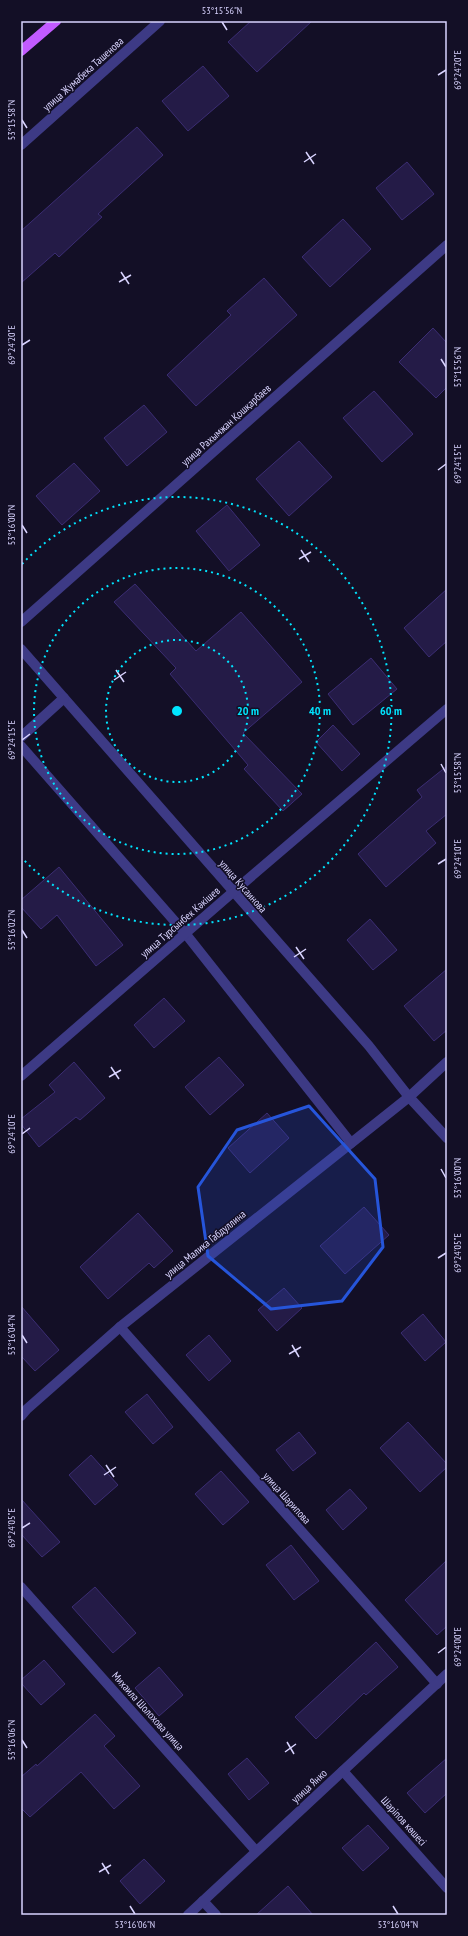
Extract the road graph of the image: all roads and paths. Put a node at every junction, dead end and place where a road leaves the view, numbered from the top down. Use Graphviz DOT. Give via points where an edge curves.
graph roads {
  1 [pos="56,21"];
  2 [pos="160,21"];
  3 [pos="21,51"];
  4 [pos="21,145"];
  5 [pos="447,245"];
  6 [pos="21,622"];
  7 [pos="21,649"];
  8 [pos="64,698"];
  9 [pos="447,709"];
  10 [pos="21,736"];
  11 [pos="21,746"];
  12 [pos="233,892"];
  13 [pos="184,933"];
  14 [pos="447,1062"];
  15 [pos="21,1076"];
  16 [pos="409,1097"];
  17 [pos="447,1138"];
  18 [pos="351,1143"];
  19 [pos="120,1328"];
  20 [pos="23,1409"];
  21 [pos="21,1587"];
  22 [pos="447,1674"];
  23 [pos="437,1684"];
  24 [pos="343,1771"];
  25 [pos="256,1851"];
  26 [pos="447,1888"];
  27 [pos="203,1901"];
  28 [pos="188,1915"];
  29 [pos="216,1915"];
  1 -- 3 [label="main road"];
  2 -- 4 [label="street, улица Жумабека Ташенова"];
  5 -- 6 [label="street, улица Рахымжан Қошқарбаев"];
  7 -- 8 [label="street, улица Кусаинова"];
  8 -- 10 [label="street"];
  8 -- 12 [label="street, улица Кусаинова"];
  9 -- 12 [label="street, улица Тұрсынбек Кәкішев"];
  11 -- 13 [label="street"];
  12 -- 13 [label="street, улица Тұрсынбек Кәкішев"];
  12 -- 16 [label="street, улица Кусаинова" via="369,1046"];
  13 -- 15 [label="street, улица Тұрсынбек Кәкішев"];
  13 -- 18 [label="street"];
  14 -- 16 [label="street, улица Малика Габдуллина"];
  16 -- 17 [label="street, улица Кусаинова"];
  16 -- 18 [label="street, улица Малика Габдуллина"];
  18 -- 19 [label="street, улица Малика Габдуллина"];
  19 -- 20 [label="street, улица Малика Габдуллина"];
  19 -- 23 [label="street, улица Шарипова"];
  21 -- 25 [label="street, Михаила Шолохова улица"];
  22 -- 23 [label="street, улица Янко"];
  23 -- 24 [label="street, улица Янко"];
  24 -- 25 [label="street, улица Янко"];
  24 -- 26 [label="street, Шәріпов көшесі"];
  25 -- 27 [label="street, улица Янко"];
  27 -- 28 [label="street, улица Янко"];
  27 -- 29 [label="street"];
}
